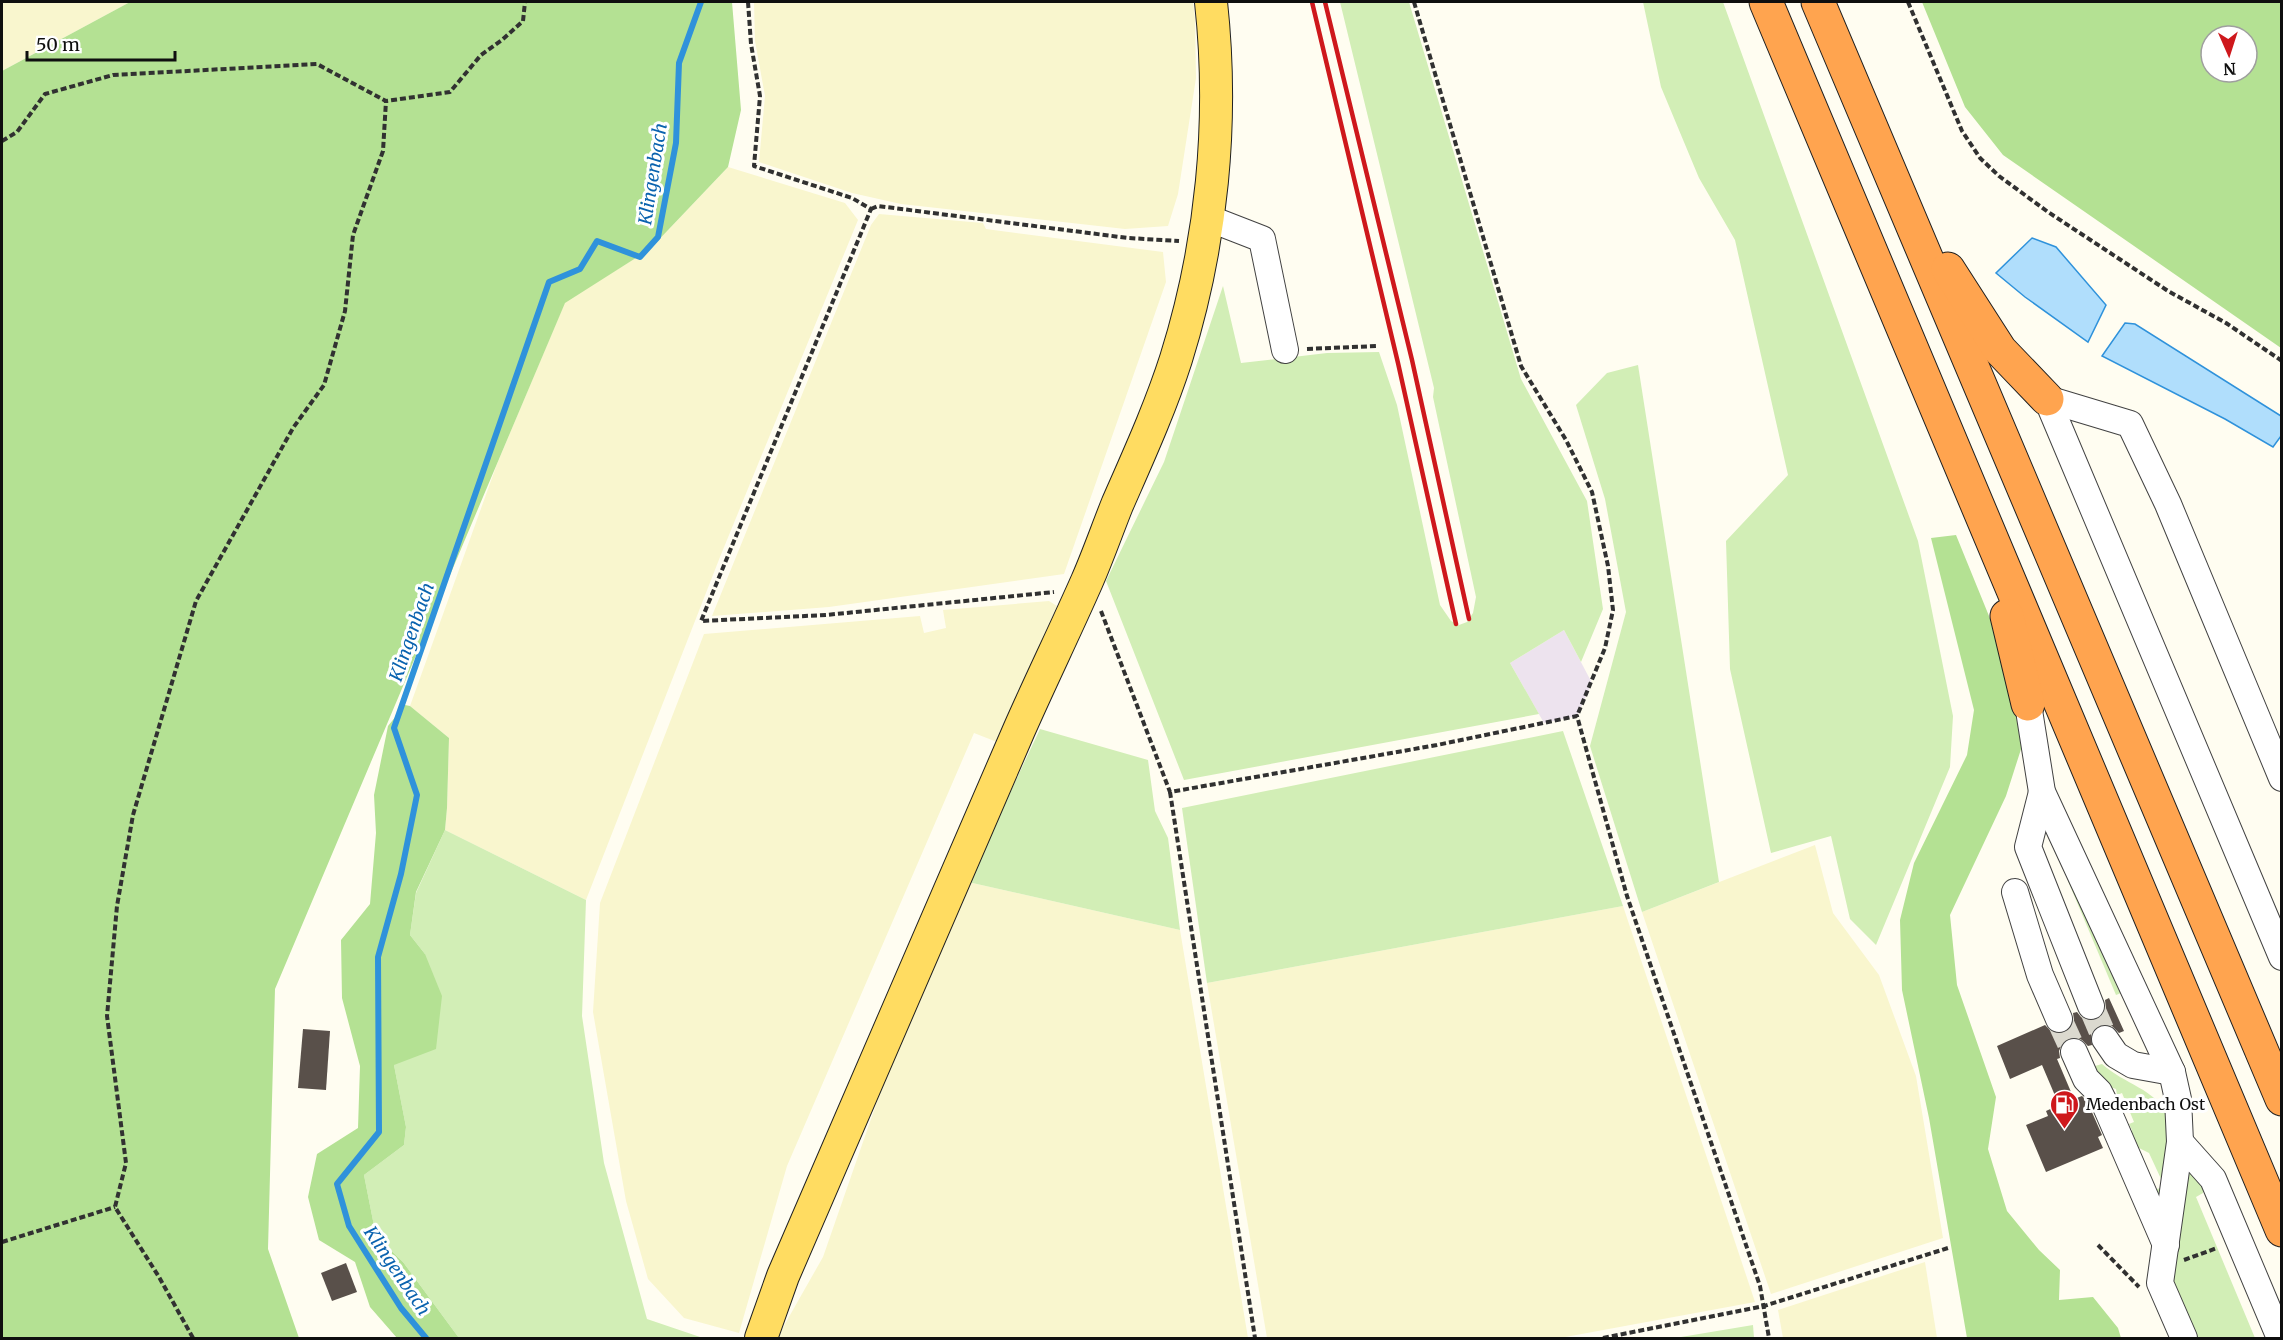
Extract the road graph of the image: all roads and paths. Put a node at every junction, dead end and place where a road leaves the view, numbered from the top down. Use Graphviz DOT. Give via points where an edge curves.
graph roads {
  1 [pos="525,2"];
  2 [pos="748,2"];
  3 [pos="1211,2"];
  4 [pos="1414,2"];
  5 [pos="1766,2"];
  6 [pos="1818,2"];
  7 [pos="1908,2"];
  8 [pos="386,101"];
  9 [pos="2,141"];
  10 [pos="1896,189"];
  11 [pos="871,209"];
  12 [pos="1206,232"];
  13 [pos="1378,346"];
  14 [pos="1285,350"];
  15 [pos="2282,362"];
  16 [pos="2047,399"];
  17 [pos="1982,515"];
  18 [pos="1086,584"];
  19 [pos="2028,704"];
  20 [pos="1577,716"];
  21 [pos="2282,778"];
  22 [pos="1170,792"];
  23 [pos="2042,792"];
  24 [pos="2015,892"];
  25 [pos="2282,957"];
  26 [pos="2091,1006"];
  27 [pos="2059,1019"];
  28 [pos="2105,1039"];
  29 [pos="2074,1052"];
  30 [pos="2172,1072"];
  31 [pos="2282,1099"];
  32 [pos="2180,1142"];
  33 [pos="115,1206"];
  34 [pos="2282,1230"];
  35 [pos="2,1242"];
  36 [pos="1947,1248"];
  37 [pos="2217,1248"];
  38 [pos="2164,1257"];
  39 [pos="1764,1306"];
  40 [pos="193,1338"];
  41 [pos="761,1338"];
  42 [pos="1255,1338"];
  43 [pos="1602,1338"];
  44 [pos="1769,1338"];
  45 [pos="2184,1338"];
  46 [pos="2280,1338"];
  1 -- 8 [label="path" via="523,21 481,55 450,93"];
  2 -- 11 [label="path" via="760,96 754,166 852,198"];
  3 -- 12 [label="main road" via="1216,112"];
  4 -- 20 [label="path" via="1521,366 1592,492 1613,610 1605,648"];
  5 -- 17 [label="highway"];
  6 -- 10 [label="highway"];
  7 -- 15 [label="path" via="1962,131 1980,158 2048,212"];
  8 -- 9 [label="path" via="317,64 113,75 45,94 17,132"];
  8 -- 33 [label="path" via="383,151 353,235 345,311 324,386 293,428 196,600 133,814 117,906 107,1016 126,1163"];
  10 -- 16 [label="highway" via="2000,350"];
  10 -- 31 [label="highway"];
  11 -- 12 [label="path" via="878,206 1128,238 1187,241"];
  11 -- 18 [label="path" via="701,621 826,615"];
  12 -- 14 [label="lane" via="1262,239"];
  12 -- 18 [label="main road" via="1176,360"];
  13 -- 14 [label="path"];
  16 -- 21 [label="lane" via="2130,424 2168,504"];
  16 -- 25 [label="lane"];
  17 -- 19 [label="highway"];
  17 -- 34 [label="highway"];
  18 -- 22 [label="path"];
  18 -- 41 [label="main road" via="791,1256"];
  19 -- 23 [label="lane"];
  20 -- 22 [label="path"];
  20 -- 39 [label="path" via="1627,896"];
  22 -- 42 [label="path"];
  23 -- 26 [label="lane" via="2028,847"];
  23 -- 30 [label="lane"];
  24 -- 27 [label="lane" via="2040,975"];
  28 -- 30 [label="lane" via="2116,1055 2133,1065"];
  29 -- 38 [label="lane" via="2086,1079 2104,1102"];
  30 -- 32 [label="lane"];
  32 -- 38 [label="lane"];
  32 -- 46 [label="lane" via="2214,1179"];
  33 -- 35 [label="path"];
  33 -- 40 [label="path"];
  36 -- 39 [label="path"];
  37 -- 38 [label="path"];
  38 -- 45 [label="lane" via="2160,1283"];
  39 -- 43 [label="path"];
  39 -- 44 [label="path"];
}
